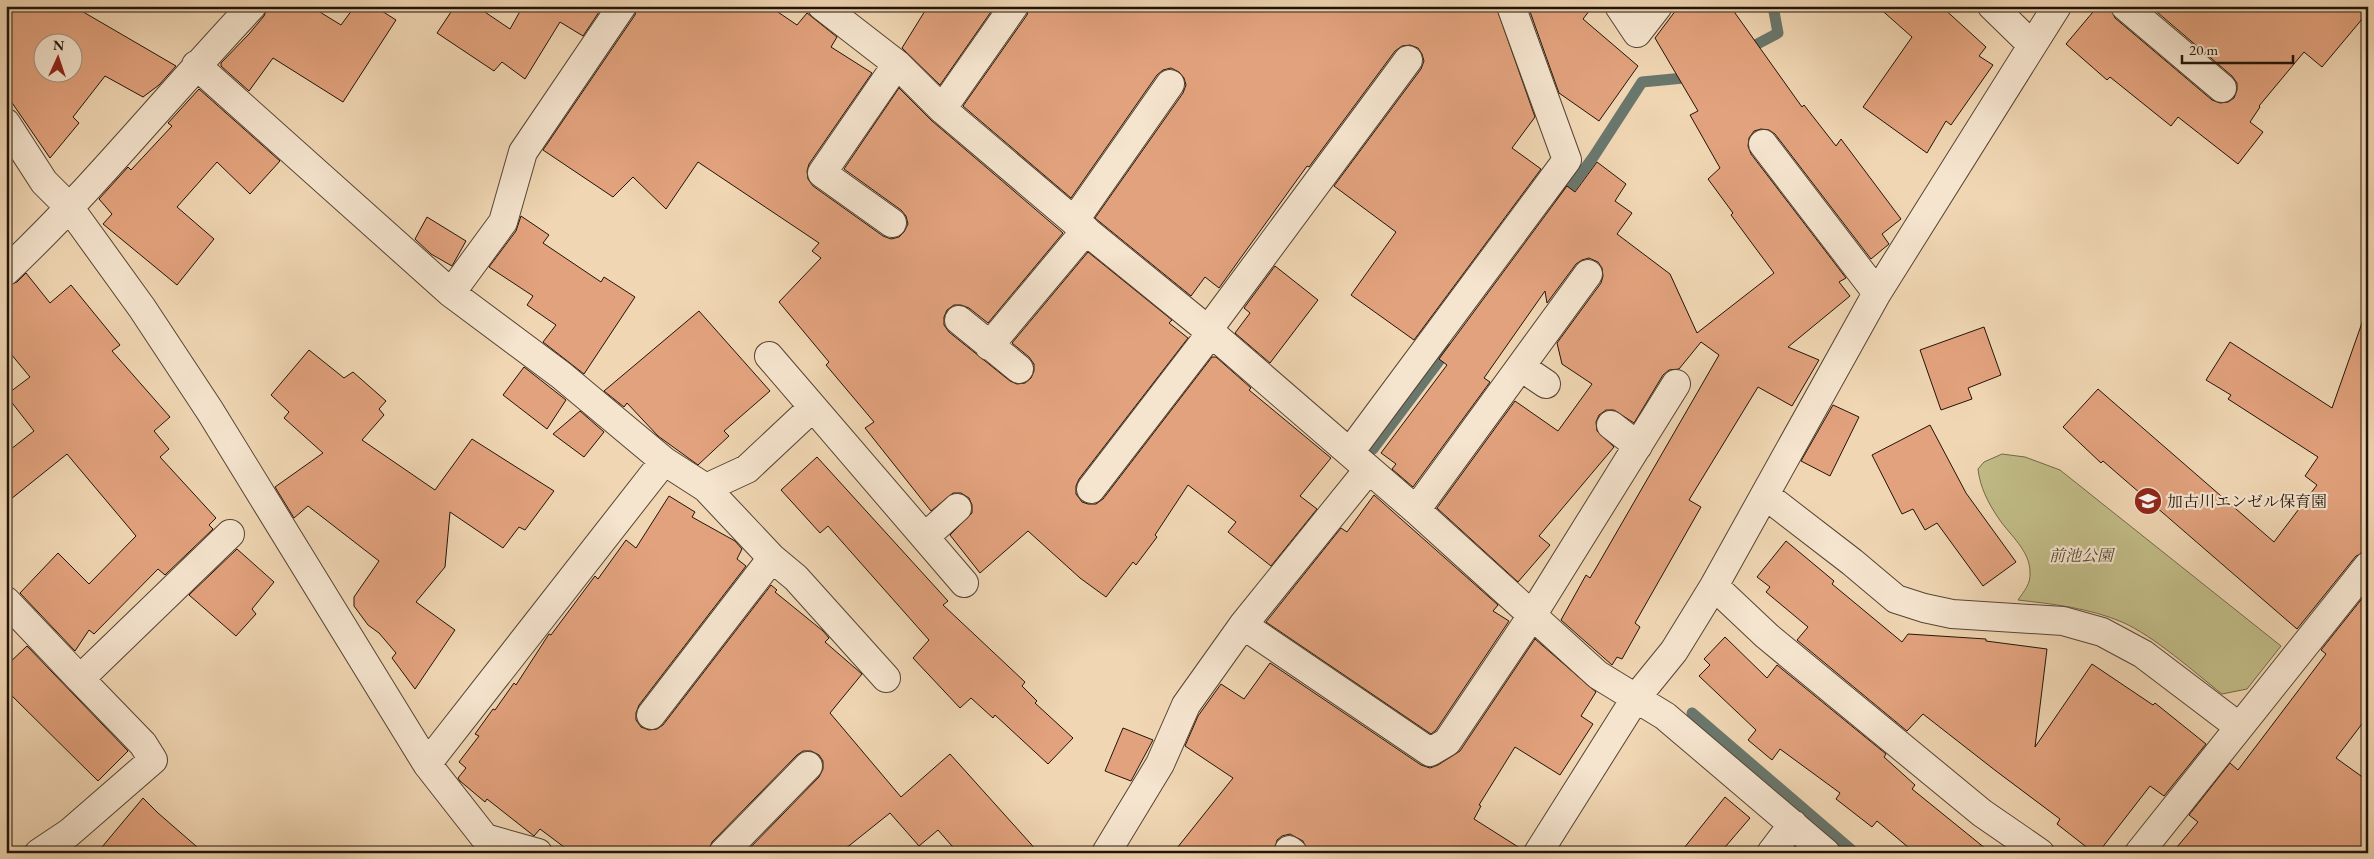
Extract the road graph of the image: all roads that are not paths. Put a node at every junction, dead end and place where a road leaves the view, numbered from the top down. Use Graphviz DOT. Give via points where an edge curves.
graph roads {
  1 [pos="252,6"];
  2 [pos="622,6"];
  3 [pos="822,6"];
  4 [pos="1014,6"];
  5 [pos="1511,6"];
  6 [pos="1619,6"];
  7 [pos="1658,6"];
  8 [pos="1992,6"];
  9 [pos="2057,6"];
  10 [pos="2125,6"];
  11 [pos="2032,45"];
  12 [pos="1408,60"];
  13 [pos="897,64"];
  14 [pos="196,65"];
  15 [pos="1170,84"];
  16 [pos="2222,88"];
  17 [pos="942,109"];
  18 [pos="6,123"];
  19 [pos="1763,144"];
  20 [pos="69,207"];
  21 [pos="892,223"];
  22 [pos="1080,226"];
  23 [pos="6,271"];
  24 [pos="1588,274"];
  25 [pos="451,293"];
  26 [pos="1877,293"];
  27 [pos="959,320"];
  28 [pos="1210,332"];
  29 [pos="989,346"];
  30 [pos="769,356"];
  31 [pos="1521,367"];
  32 [pos="1019,370"];
  33 [pos="1546,384"];
  34 [pos="1676,384"];
  35 [pos="812,408"];
  36 [pos="1611,425"];
  37 [pos="1638,446"];
  38 [pos="664,461"];
  39 [pos="1359,461"];
  40 [pos="706,488"];
  41 [pos="1091,489"];
  42 [pos="1764,495"];
  43 [pos="957,508"];
  44 [pos="1416,510"];
  45 [pos="230,534"];
  46 [pos="925,537"];
  47 [pos="772,558"];
  48 [pos="2368,566"];
  49 [pos="964,584"];
  50 [pos="1714,586"];
  51 [pos="6,600"];
  52 [pos="1531,617"];
  53 [pos="1243,625"];
  54 [pos="886,678"];
  55 [pos="80,679"];
  56 [pos="1635,699"];
  57 [pos="651,714"];
  58 [pos="2238,726"];
  59 [pos="427,764"];
  60 [pos="808,766"];
  61 [pos="1793,824"];
  62 [pos="72,843"];
  63 [pos="488,846"];
  64 [pos="39,853"];
  65 [pos="538,853"];
  66 [pos="723,853"];
  67 [pos="1106,853"];
  68 [pos="1538,853"];
  69 [pos="1771,853"];
  70 [pos="1826,853"];
  71 [pos="2040,853"];
  72 [pos="2139,853"];
  1 -- 14 [label="street"];
  2 -- 25 [label="street" via="523,152 503,222"];
  3 -- 13 [label="street"];
  4 -- 17 [label="street"];
  5 -- 39 [label="street" via="1567,160"];
  6 -- 7 [label="street" via="1637,33"];
  8 -- 11 [label="street"];
  9 -- 11 [label="street"];
  10 -- 16 [label="street"];
  11 -- 26 [label="street"];
  12 -- 28 [label="street"];
  13 -- 17 [label="street"];
  13 -- 21 [label="street" via="822,173"];
  14 -- 20 [label="street"];
  14 -- 25 [label="street"];
  15 -- 22 [label="street"];
  17 -- 22 [label="street"];
  18 -- 20 [label="street" via="44,182"];
  19 -- 26 [label="street"];
  20 -- 23 [label="street"];
  20 -- 59 [label="street" via="142,308 210,411"];
  22 -- 28 [label="street"];
  22 -- 29 [label="street"];
  24 -- 31 [label="street"];
  25 -- 38 [label="street" via="561,375"];
  26 -- 42 [label="street"];
  27 -- 29 [label="street"];
  28 -- 39 [label="street"];
  28 -- 41 [label="street"];
  29 -- 32 [label="street"];
  30 -- 35 [label="street"];
  31 -- 33 [label="street"];
  31 -- 44 [label="street"];
  34 -- 37 [label="street"];
  35 -- 40 [label="street" via="747,469"];
  35 -- 46 [label="street"];
  36 -- 37 [label="street"];
  37 -- 52 [label="street"];
  38 -- 40 [label="street"];
  38 -- 59 [label="street"];
  39 -- 44 [label="street"];
  39 -- 53 [label="street"];
  40 -- 47 [label="street"];
  42 -- 50 [label="street"];
  42 -- 58 [label="street" via="1896,600 1952,614 2063,621 2102,632 2143,654"];
  43 -- 46 [label="street"];
  44 -- 52 [label="street"];
  45 -- 55 [label="street"];
  46 -- 49 [label="street"];
  47 -- 54 [label="street" via="796,578"];
  47 -- 57 [label="street"];
  48 -- 58 [label="street"];
  50 -- 56 [label="street" via="1674,651"];
  50 -- 71 [label="street" via="1767,636 1982,813"];
  51 -- 55 [label="street"];
  52 -- 53 [label="street" via="1447,742 1430,752"];
  52 -- 56 [label="street" via="1598,675"];
  53 -- 67 [label="street" via="1186,705 1160,764"];
  55 -- 62 [label="street" via="143,744 154,760"];
  56 -- 61 [label="street" via="1665,716"];
  56 -- 68 [label="street"];
  58 -- 72 [label="street"];
  59 -- 63 [label="street"];
  60 -- 66 [label="street"];
  61 -- 69 [label="street"];
  61 -- 70 [label="street"];
  62 -- 64 [label="street"];
  63 -- 65 [label="street"];
}
